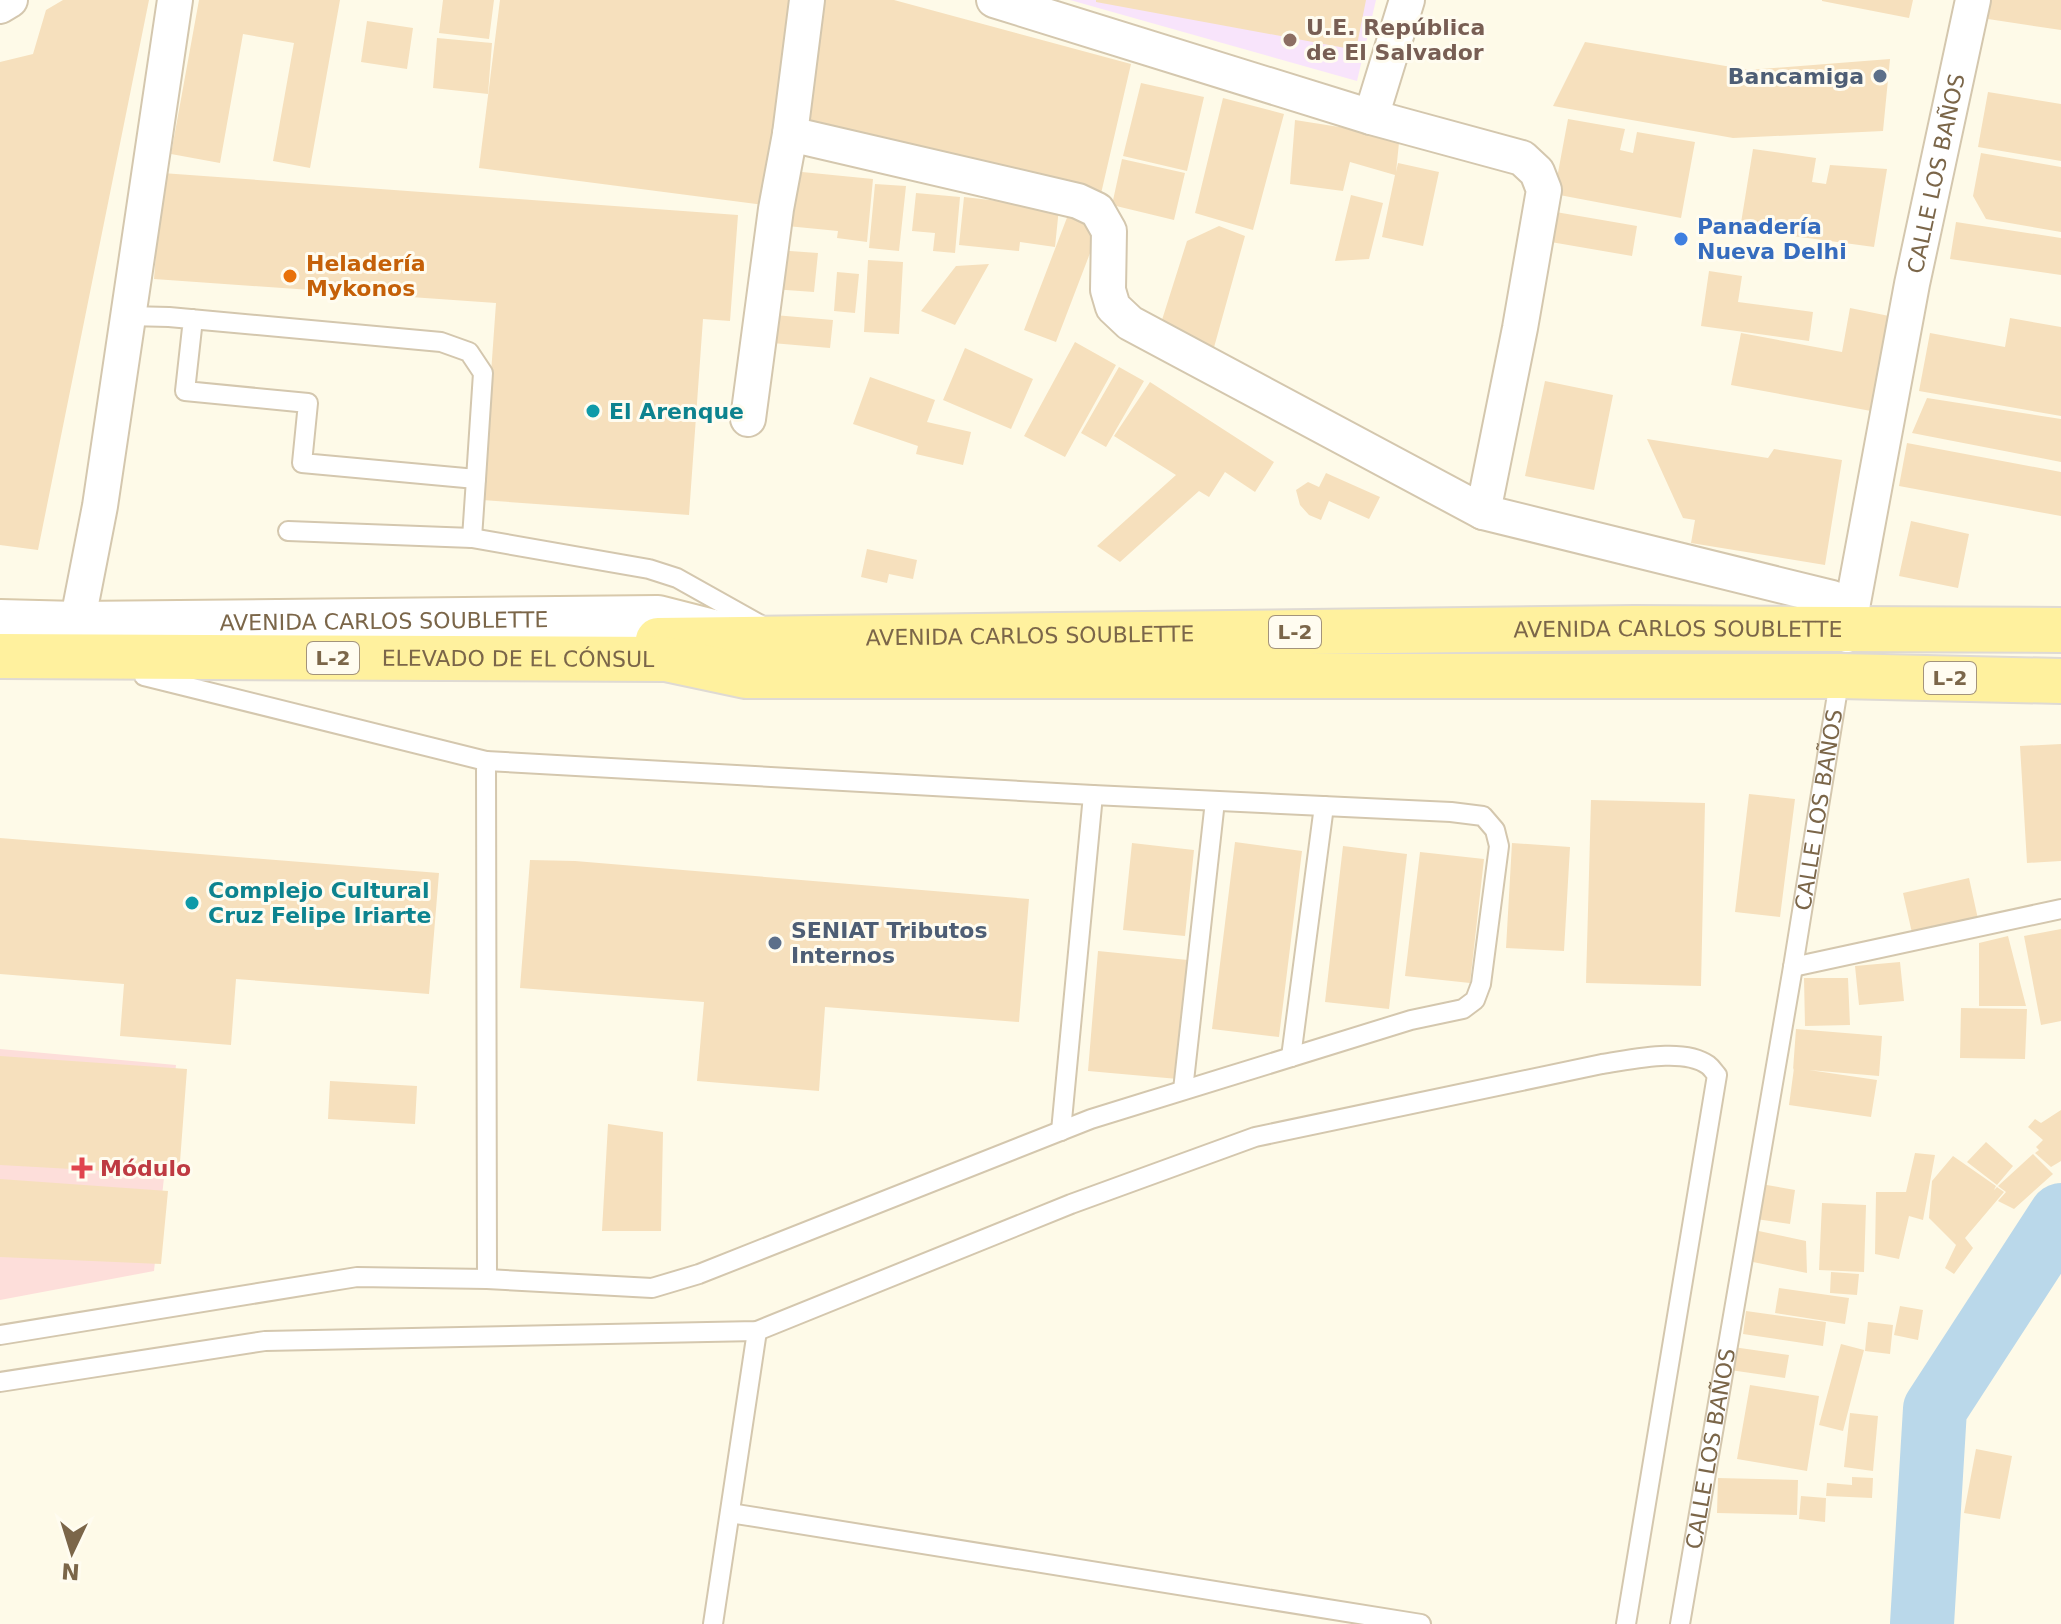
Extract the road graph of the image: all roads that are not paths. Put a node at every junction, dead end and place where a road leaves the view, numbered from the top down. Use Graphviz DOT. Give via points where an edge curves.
graph roads {
  1 [pos="10,0"];
  2 [pos="175,0"];
  3 [pos="807,0"];
  4 [pos="994,0"];
  5 [pos="1407,0"];
  6 [pos="1973,0"];
  7 [pos="0,6"];
  8 [pos="1371,117"];
  9 [pos="790,134"];
  10 [pos="128,316"];
  11 [pos="193,319"];
  12 [pos="748,419"];
  13 [pos="476,479"];
  14 [pos="1483,512"];
  15 [pos="288,531"];
  16 [pos="472,538"];
  17 [pos="0,622"];
  18 [pos="77,624"];
  19 [pos="1848,629"];
  20 [pos="2061,630"];
  21 [pos="0,637"];
  22 [pos="758,651"];
  23 [pos="0,656"];
  24 [pos="144,676"];
  25 [pos="1840,676"];
  26 [pos="0,677"];
  27 [pos="2061,681"];
  28 [pos="486,761"];
  29 [pos="1093,795"];
  30 [pos="1215,801"];
  31 [pos="1324,806"];
  32 [pos="2061,909"];
  33 [pos="1793,967"];
  34 [pos="1291,1057"];
  35 [pos="1183,1090"];
  36 [pos="1061,1131"];
  37 [pos="487,1279"];
  38 [pos="757,1331"];
  39 [pos="0,1335"];
  40 [pos="0,1382"];
  41 [pos="730,1513"];
  42 [pos="713,1624"];
  43 [pos="1421,1624"];
  44 [pos="1626,1624"];
  45 [pos="1680,1624"];
  1 -- 7 [label="street"];
  2 -- 10 [label="street"];
  3 -- 9 [label="street"];
  4 -- 8 [label="street"];
  5 -- 8 [label="street"];
  6 -- 19 [label="street, CALLE LOS BAÑOS" via="1912,284"];
  8 -- 14 [label="street" via="1522,158 1537,172 1544,190"];
  9 -- 12 [label="street"];
  9 -- 14 [label="street" via="1078,201 1097,210 1109,231 1108,290 1113,307 1130,323"];
  10 -- 11 [label="lane"];
  10 -- 18 [label="street"];
  11 -- 13 [label="lane" via="441,342 469,352 483,373"];
  11 -- 13 [label="lane" via="185,391 308,403 302,463"];
  13 -- 16 [label="lane"];
  14 -- 19 [label="street" via="1832,598"];
  15 -- 16 [label="lane"];
  16 -- 22 [label="lane" via="677,578"];
  17 -- 18 [label="street, AVENIDA CARLOS SOUBLETTE / L-2"];
  18 -- 22 [label="street, AVENIDA CARLOS SOUBLETTE / L-2" via="658,618"];
  19 -- 20 [label="main road, AVENIDA CARLOS SOUBLETTE / L-2"];
  19 -- 22 [label="main road, AVENIDA CARLOS SOUBLETTE / L-2" via="1634,628"];
  19 -- 25 [label="street, CALLE LOS BAÑOS"];
  21 -- 22 [label="main road, ELEVADO DE EL CÓNSUL / L-2"];
  22 -- 23 [label="main road, ELEVADO DE EL CÓNSUL / L-2" via="666,659"];
  22 -- 24 [label="street, AVENIDA CARLOS SOUBLETTE / L-2" via="422,678"];
  22 -- 25 [label="main road, AVENIDA CARLOS SOUBLETTE / L-2" via="1028,677"];
  24 -- 26 [label="street, AVENIDA CARLOS SOUBLETTE / L-2"];
  24 -- 28 [label="lane"];
  25 -- 27 [label="main road, AVENIDA CARLOS SOUBLETTE / L-2"];
  25 -- 33 [label="lane, CALLE LOS BAÑOS"];
  28 -- 29 [label="lane"];
  28 -- 37 [label="lane"];
  29 -- 30 [label="lane"];
  29 -- 36 [label="lane"];
  30 -- 31 [label="lane"];
  30 -- 35 [label="lane"];
  31 -- 34 [label="lane"];
  31 -- 34 [label="lane" via="1483,816 1499,846 1481,984 1475,1000 1463,1009"];
  32 -- 33 [label="lane"];
  33 -- 45 [label="lane, CALLE LOS BAÑOS"];
  34 -- 35 [label="lane"];
  35 -- 36 [label="lane"];
  36 -- 37 [label="lane" via="652,1288"];
  37 -- 39 [label="lane" via="357,1277"];
  38 -- 40 [label="lane" via="265,1341"];
  38 -- 41 [label="lane"];
  38 -- 44 [label="lane" via="1071,1204 1255,1137 1602,1064 1660,1055 1707,1064 1717,1075"];
  41 -- 42 [label="lane"];
  41 -- 43 [label="lane"];
}
